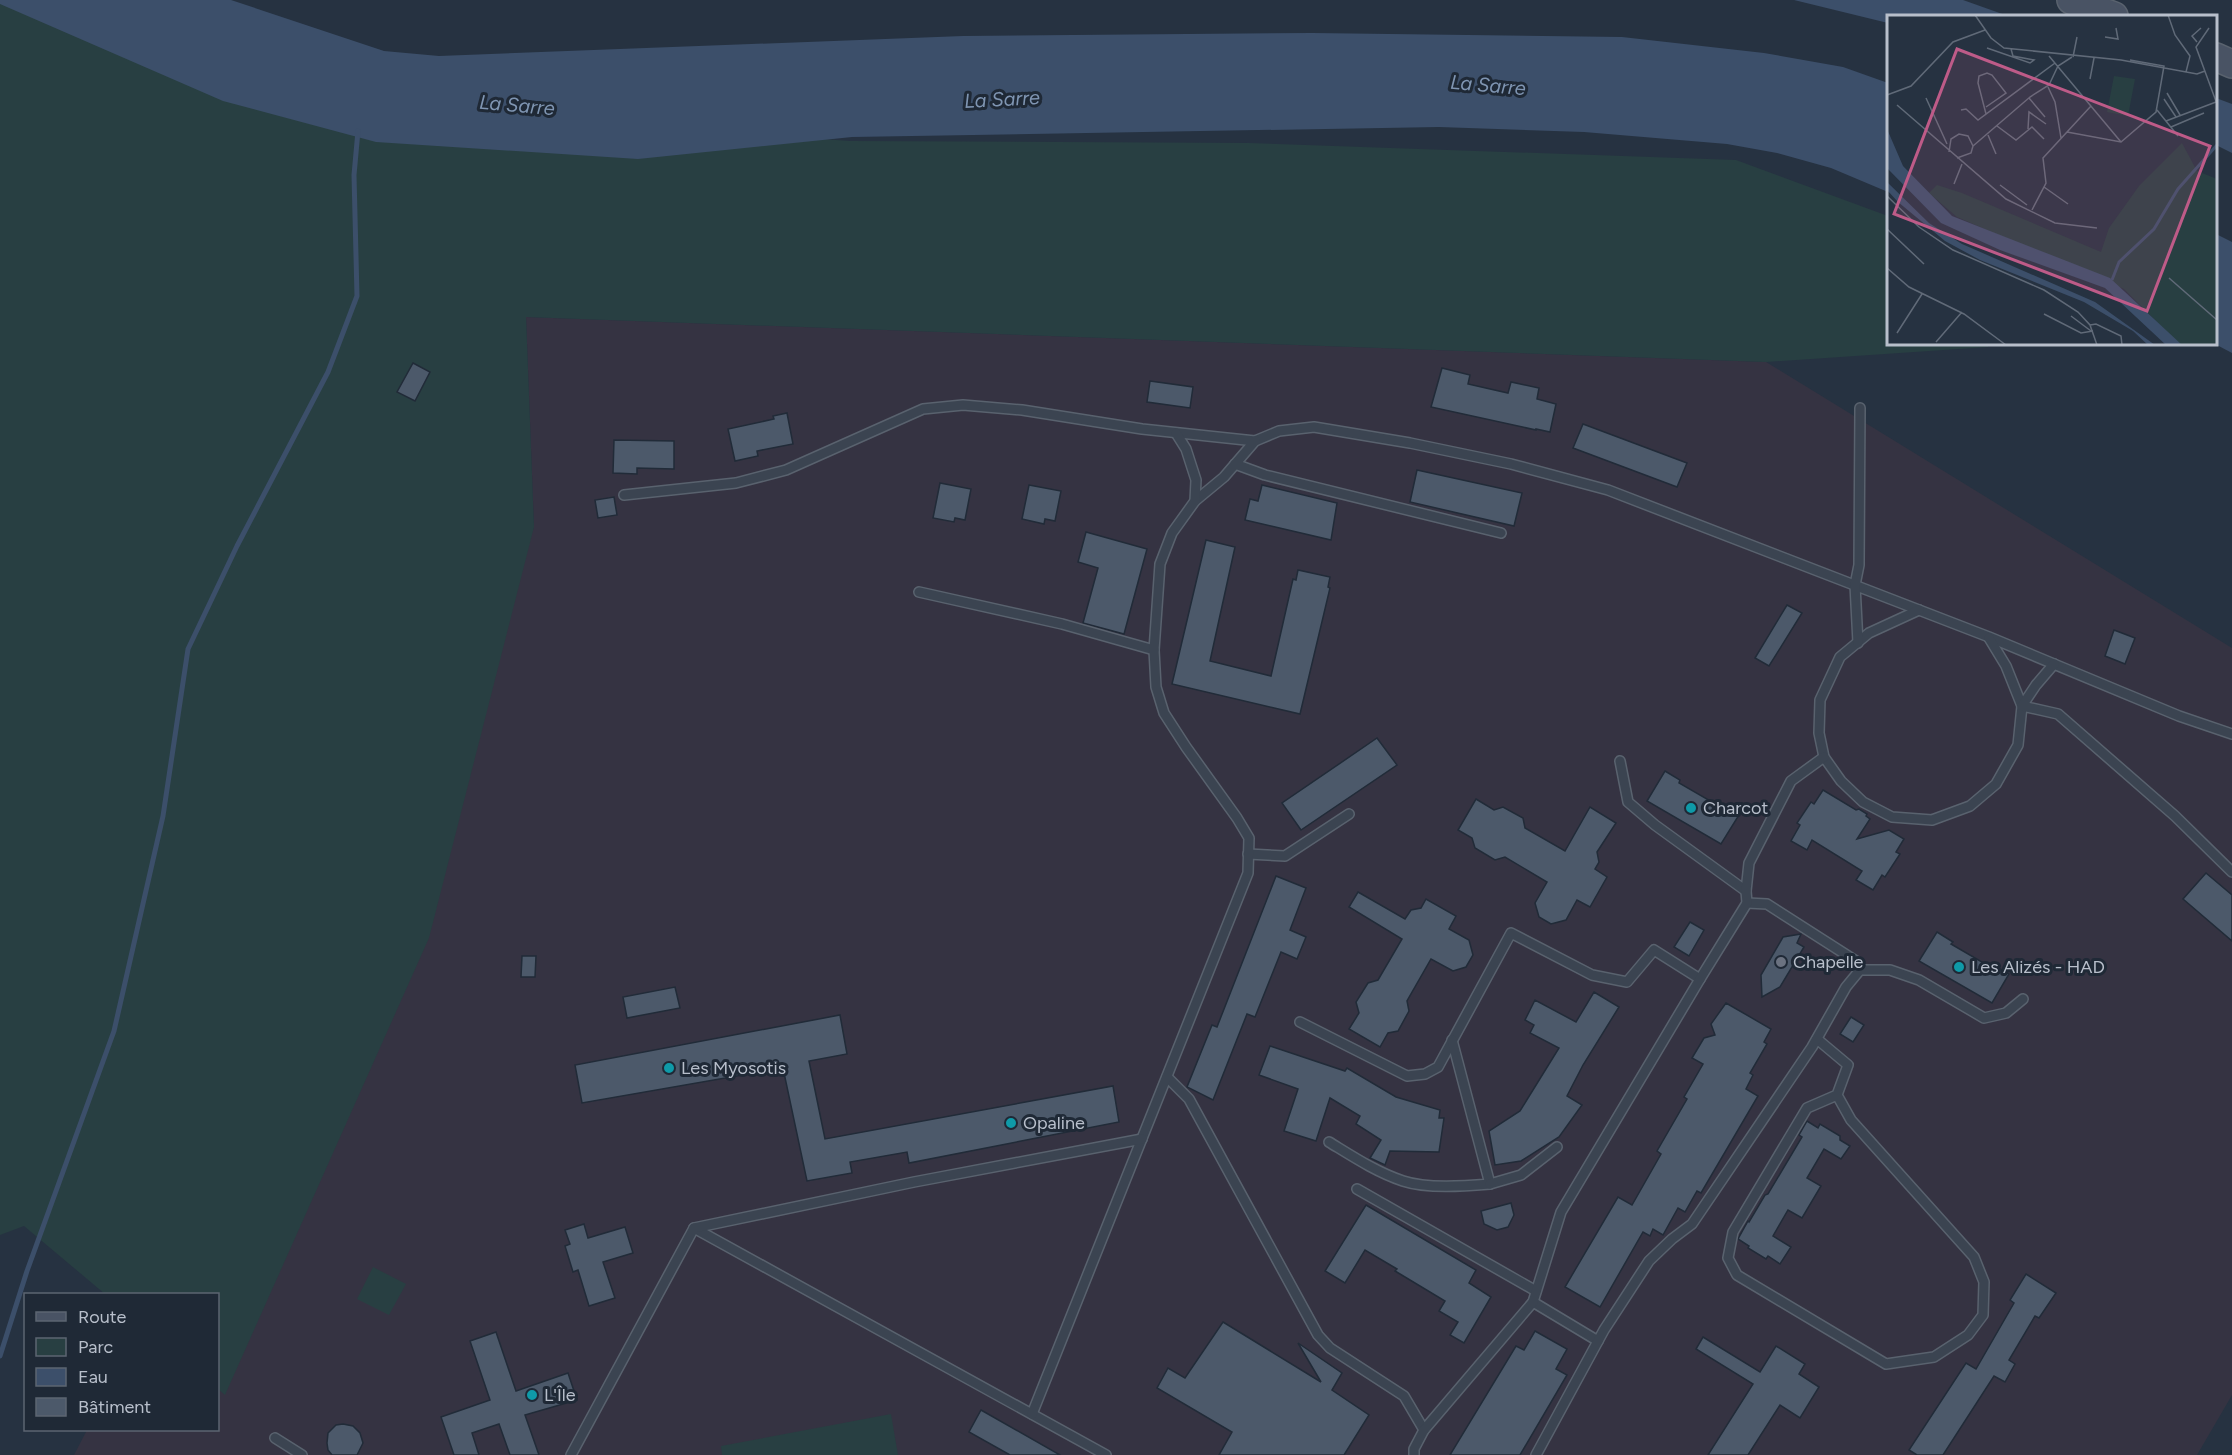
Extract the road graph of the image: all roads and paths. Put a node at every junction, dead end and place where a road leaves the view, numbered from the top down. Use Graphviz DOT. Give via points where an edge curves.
graph roads {
  1 [pos="2071,0"];
  2 [pos="2111,15"];
  3 [pos="2217,57"];
  4 [pos="2232,64"];
  5 [pos="1860,408"];
  6 [pos="1176,433"];
  7 [pos="1255,441"];
  8 [pos="1235,464"];
  9 [pos="624,495"];
  10 [pos="1195,501"];
  11 [pos="1501,533"];
  12 [pos="1855,585"];
  13 [pos="919,592"];
  14 [pos="1919,610"];
  15 [pos="1989,637"];
  16 [pos="1858,643"];
  17 [pos="1154,650"];
  18 [pos="2054,664"];
  19 [pos="2022,706"];
  20 [pos="2232,734"];
  21 [pos="1824,756"];
  22 [pos="1620,761"];
  23 [pos="1349,814"];
  24 [pos="1248,854"];
  25 [pos="2232,872"];
  26 [pos="1746,891"];
  27 [pos="1747,903"];
  28 [pos="1860,970"];
  29 [pos="1700,979"];
  30 [pos="2023,999"];
  31 [pos="1300,1022"];
  32 [pos="1817,1039"];
  33 [pos="1452,1041"];
  34 [pos="1167,1077"];
  35 [pos="1836,1095"];
  36 [pos="1142,1139"];
  37 [pos="1329,1142"];
  38 [pos="1557,1147"];
  39 [pos="1490,1184"];
  40 [pos="1357,1189"];
  41 [pos="694,1228"];
  42 [pos="1536,1291"];
  43 [pos="1533,1302"];
  44 [pos="1598,1341"];
  45 [pos="1032,1414"];
  46 [pos="1424,1430"];
  47 [pos="274,1438"];
  48 [pos="302,1455"];
  49 [pos="571,1455"];
  50 [pos="1107,1455"];
  51 [pos="1414,1455"];
  52 [pos="1536,1455"];
  1 -- 2 [label="street"];
  3 -- 4 [label="street"];
  5 -- 12 [label="lane" via="1859,565"];
  6 -- 7 [label="lane"];
  6 -- 9 [label="lane" via="1022,410 963,405 923,409 786,470 736,483"];
  6 -- 10 [label="lane" via="1196,480"];
  7 -- 8 [label="lane"];
  7 -- 12 [label="lane" via="1279,431 1314,427 1511,464 1608,489"];
  8 -- 10 [label="lane"];
  8 -- 11 [label="lane" via="1265,475"];
  10 -- 17 [label="lane" via="1172,533 1160,564"];
  12 -- 14 [label="lane"];
  12 -- 16 [label="lane"];
  13 -- 17 [label="lane" via="1062,624"];
  14 -- 15 [label="lane"];
  14 -- 16 [label="lane" via="1869,633"];
  15 -- 18 [label="lane"];
  15 -- 19 [label="lane"];
  16 -- 21 [label="lane" via="1840,657 1820,700 1819,734"];
  17 -- 24 [label="lane" via="1156,687 1164,713 1249,838"];
  18 -- 19 [label="lane"];
  18 -- 20 [label="lane"];
  19 -- 21 [label="lane" via="2018,745 1996,784 1970,806 1932,820 1892,817 1863,802 1841,781"];
  19 -- 25 [label="lane" via="2058,714 2175,816"];
  21 -- 26 [label="lane" via="1791,781 1749,862"];
  22 -- 26 [label="lane" via="1628,802"];
  23 -- 24 [label="lane" via="1285,856"];
  24 -- 34 [label="lane" via="1248,873 1236,907"];
  26 -- 27 [label="lane"];
  27 -- 28 [label="lane" via="1767,904 1856,961"];
  27 -- 29 [label="lane"];
  28 -- 30 [label="lane" via="1890,970 1919,981 1984,1018 2006,1012"];
  28 -- 32 [label="lane"];
  29 -- 33 [label="lane" via="1654,950 1627,982 1592,975 1511,933"];
  29 -- 42 [label="lane" via="1561,1212"];
  31 -- 33 [label="lane" via="1407,1076 1425,1074 1438,1067"];
  32 -- 35 [label="lane" via="1848,1065"];
  32 -- 44 [label="lane" via="1692,1224 1649,1261"];
  33 -- 39 [label="lane"];
  34 -- 36 [label="lane"];
  34 -- 46 [label="lane" via="1189,1099 1318,1335 1330,1348 1404,1396"];
  35 -- 35 [label="lane" via="1807,1108 1733,1232 1728,1258 1737,1275 1886,1364 1934,1357 1968,1335 1983,1315 1984,1282 1974,1257 1851,1119"];
  36 -- 41 [label="lane"];
  36 -- 45 [label="lane"];
  37 -- 39 [label="lane" via="1404,1182 1457,1187"];
  38 -- 39 [label="lane" via="1521,1175"];
  40 -- 42 [label="lane"];
  41 -- 45 [label="lane"];
  41 -- 49 [label="lane"];
  42 -- 43 [label="lane"];
  43 -- 44 [label="lane"];
  43 -- 46 [label="lane"];
  44 -- 52 [label="lane"];
  45 -- 50 [label="lane"];
  46 -- 51 [label="lane"];
  47 -- 48 [label="lane"];
}
